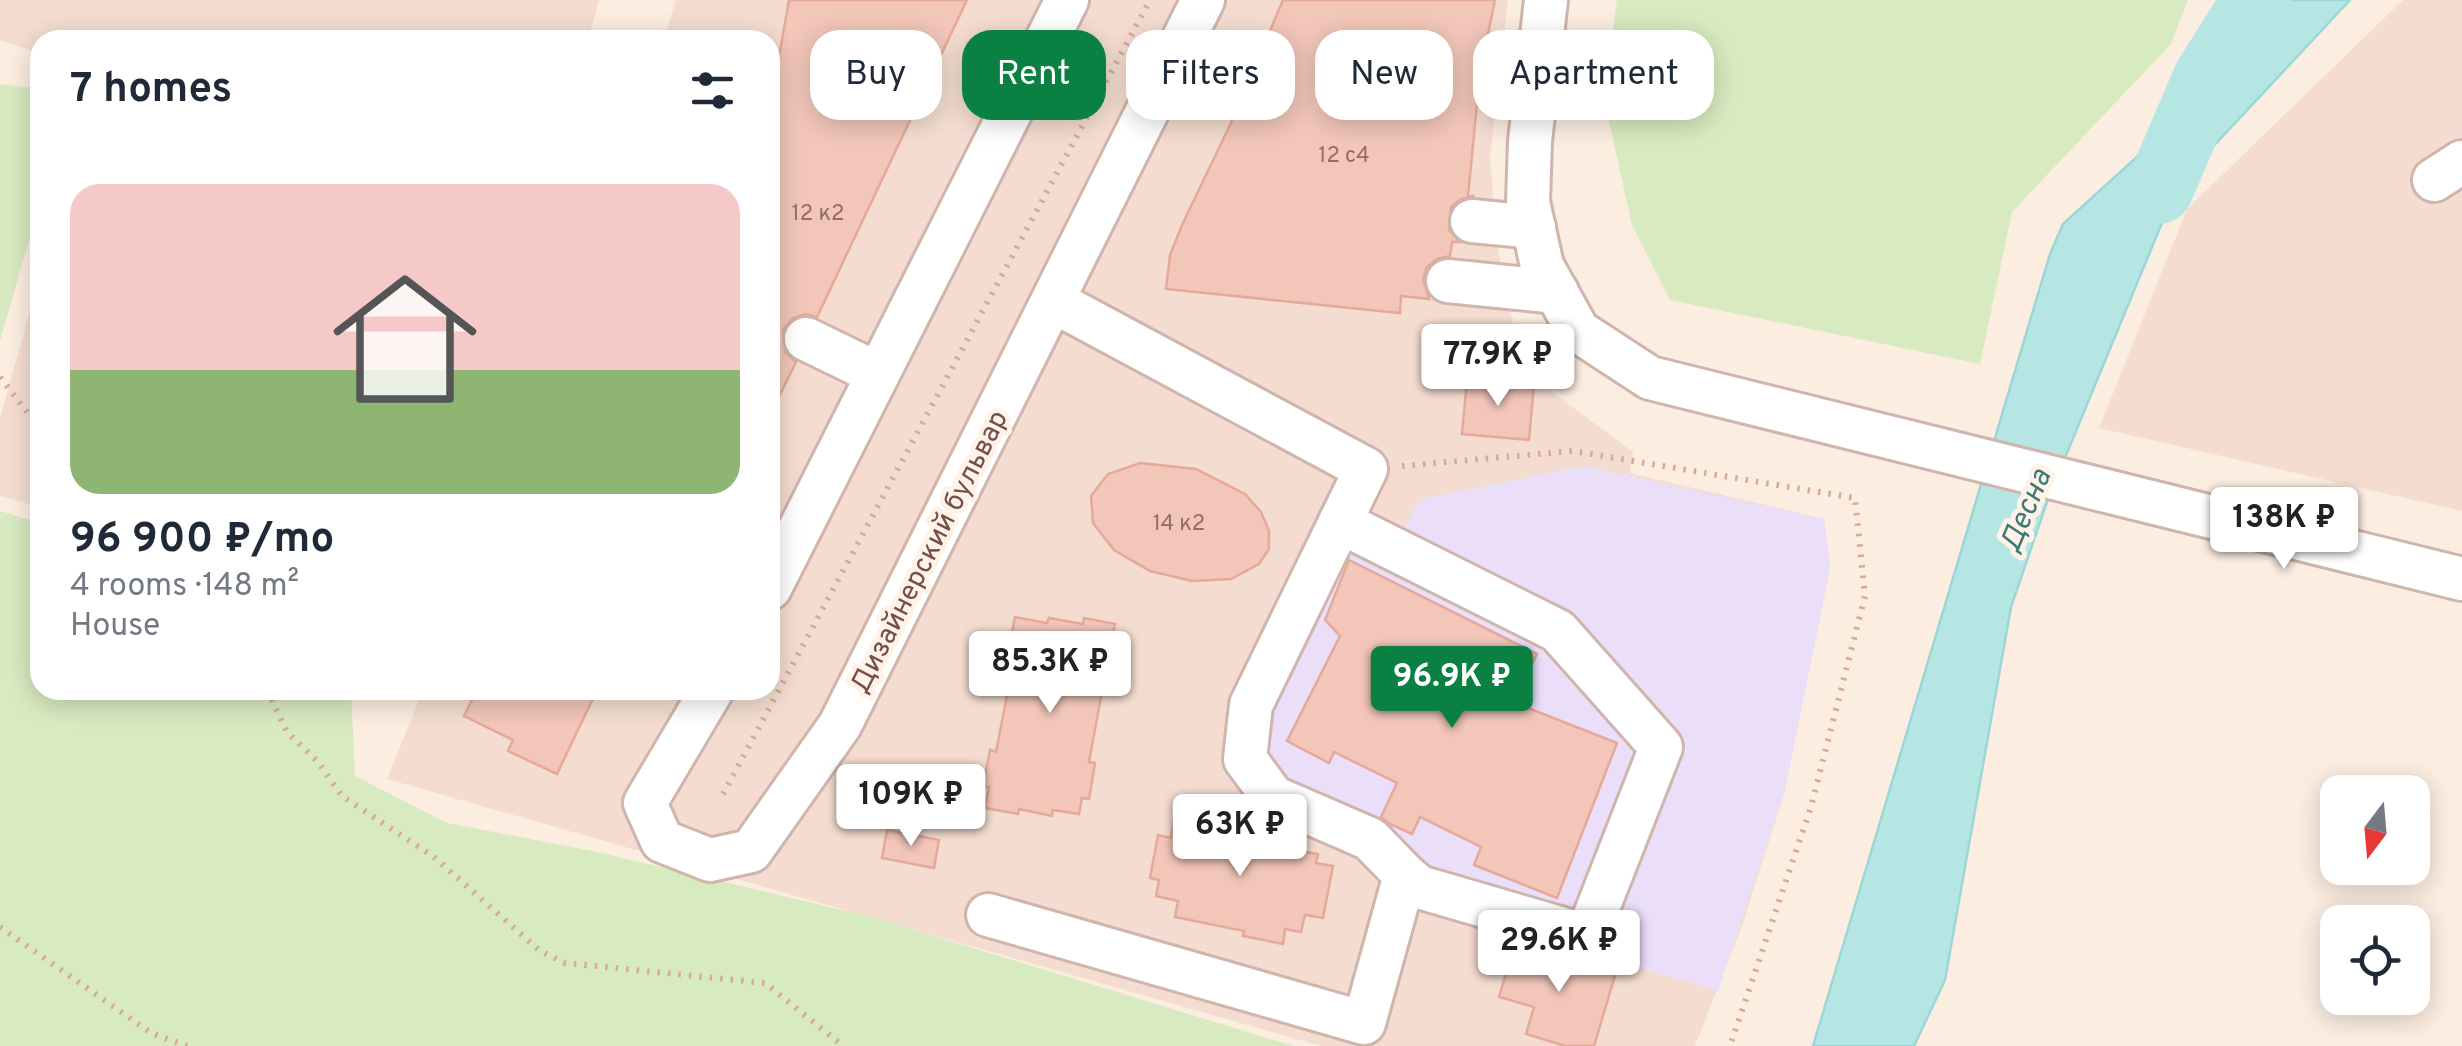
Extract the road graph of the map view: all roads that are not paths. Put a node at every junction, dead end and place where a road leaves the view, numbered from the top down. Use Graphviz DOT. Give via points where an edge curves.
graph roads {
  1 [pos="1067,0"];
  2 [pos="1204,0"];
  3 [pos="1546,0"];
  4 [pos="1472,221"];
  5 [pos="1545,262"];
  6 [pos="1449,269"];
  7 [pos="1054,301"];
  8 [pos="806,340"];
  9 [pos="878,374"];
  10 [pos="1340,522"];
  11 [pos="780,568"];
  12 [pos="2462,579"];
  13 [pos="706,700"];
  14 [pos="1405,875"];
  15 [pos="988,916"];
  1 -- 9 [label="street"];
  2 -- 7 [label="street, Дизайнерский бульвар"];
  3 -- 5 [label="street" via="1528,202"];
  4 -- 5 [label="street"];
  5 -- 6 [label="street"];
  5 -- 12 [label="street" via="1578,330 1650,378"];
  7 -- 10 [label="street" via="1366,469"];
  7 -- 13 [label="street, Дизайнерский бульвар" via="840,725 752,851 710,860 662,841 645,803"];
  8 -- 9 [label="street"];
  9 -- 11 [label="street"];
  10 -- 14 [label="street" via="1252,705 1245,759 1273,797 1370,839"];
  10 -- 14 [label="street" via="1558,631 1661,746 1588,936 1419,886"];
  14 -- 15 [label="street" via="1364,1023"];
}
